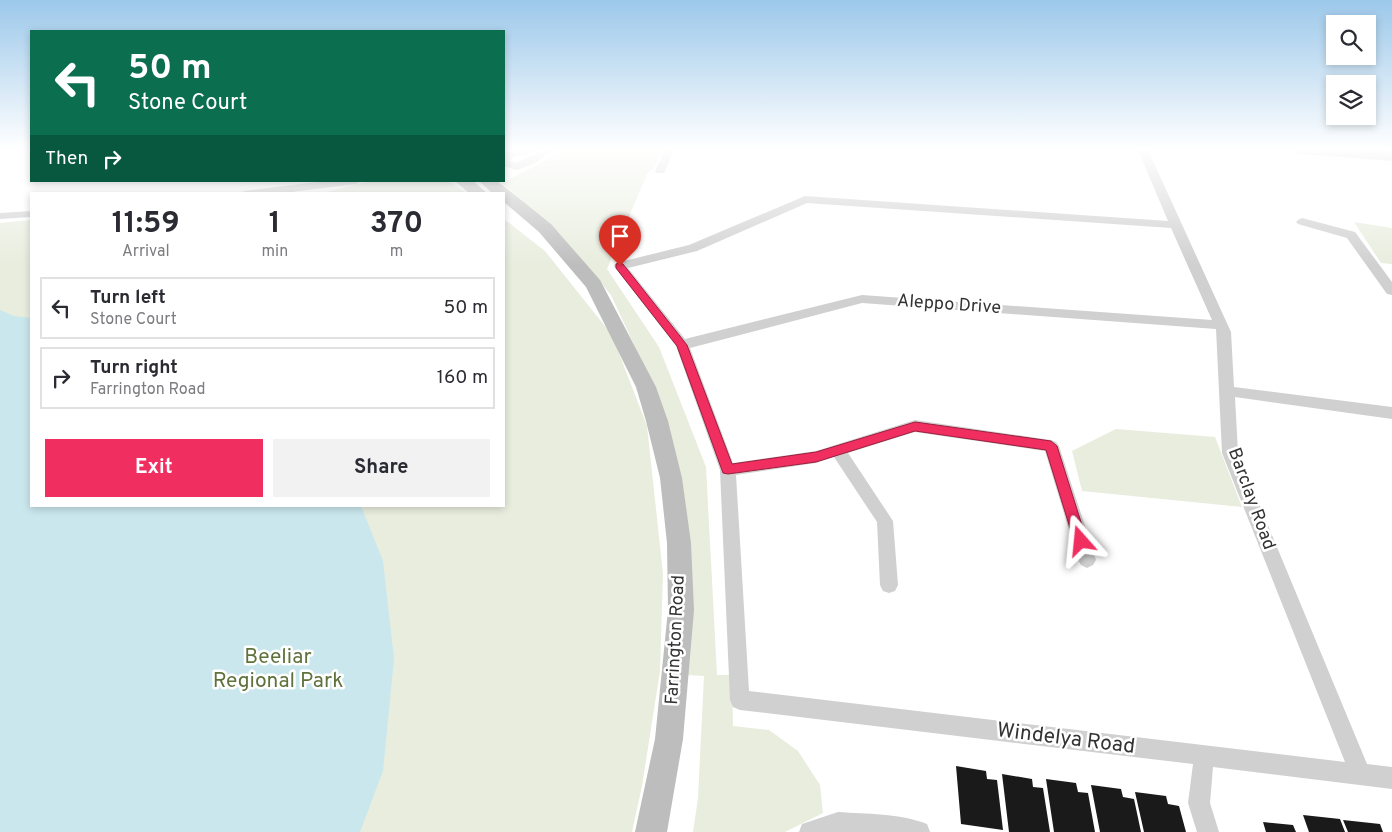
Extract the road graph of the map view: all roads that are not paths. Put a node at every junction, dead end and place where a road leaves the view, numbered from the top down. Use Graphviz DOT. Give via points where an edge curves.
graph roads {
  1 [pos="289,189"];
  2 [pos="1160,189"];
  3 [pos="261,192"];
  4 [pos="505,195"];
  5 [pos="505,212"];
  6 [pos="30,214"];
  7 [pos="0,216"];
  8 [pos="1302,222"];
  9 [pos="1176,225"];
  10 [pos="1392,291"];
  11 [pos="606,310"];
  12 [pos="1221,325"];
  13 [pos="682,345"];
  14 [pos="1227,391"];
  15 [pos="1392,414"];
  16 [pos="838,450"];
  17 [pos="728,470"];
  18 [pos="1087,560"];
  19 [pos="890,585"];
  20 [pos="1204,756"];
  21 [pos="1361,775"];
  22 [pos="1392,778"];
  23 [pos="651,832"];
  24 [pos="810,832"];
  25 [pos="919,832"];
  26 [pos="1208,832"];
  1 -- 3 [label="street"];
  2 -- 9 [label="street, Barclay Road"];
  4 -- 11 [label="main road, Farrington Road" via="545,228 563,248 594,284"];
  5 -- 11 [label="main road, Farrington Road" via="556,252"];
  6 -- 7 [label="street"];
  8 -- 10 [label="street" via="1351,235"];
  9 -- 12 [label="street, Barclay Road"];
  9 -- 13 [label="street" via="805,199 693,248 620,266"];
  11 -- 23 [label="main road, Farrington Road" via="646,387 657,421 672,478 680,543 681,610 670,738"];
  12 -- 13 [label="street, Aleppo Drive" via="862,299"];
  12 -- 14 [label="street, Barclay Road"];
  13 -- 17 [label="street"];
  14 -- 15 [label="street"];
  14 -- 21 [label="street, Barclay Road" via="1230,453"];
  16 -- 17 [label="street" via="816,457"];
  16 -- 18 [label="street" via="915,426 1051,446"];
  16 -- 19 [label="street" via="885,521"];
  17 -- 20 [label="street, Windelya Road" via="740,700"];
  20 -- 21 [label="street, Windelya Road"];
  20 -- 26 [label="street" via="1199,803"];
  21 -- 22 [label="street, Windelya Road"];
  24 -- 25 [label="street" via="838,823 888,826"];
}
